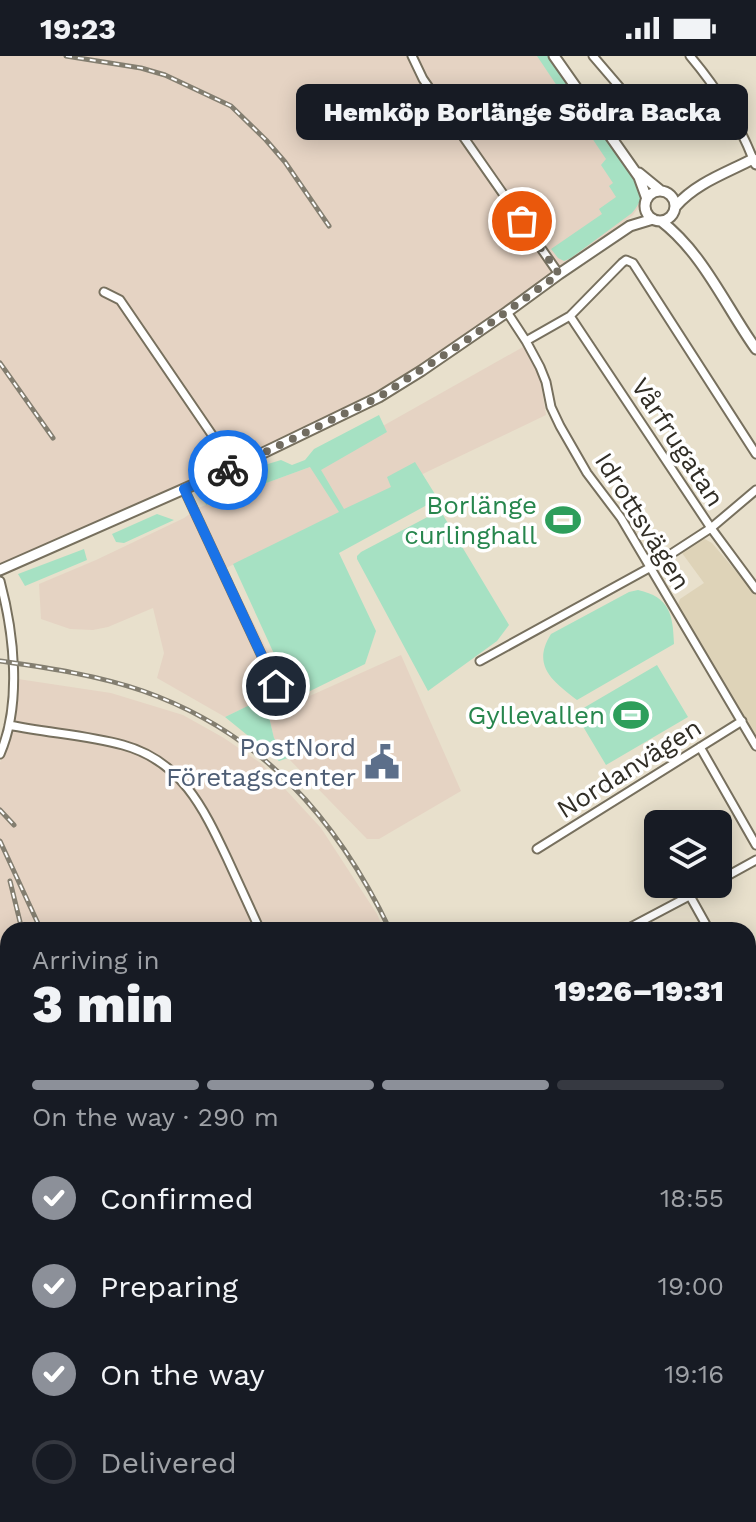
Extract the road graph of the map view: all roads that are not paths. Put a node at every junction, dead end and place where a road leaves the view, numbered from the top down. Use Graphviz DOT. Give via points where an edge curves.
graph roads {
  1 [pos="412,56"];
  2 [pos="556,56"];
  3 [pos="593,56"];
  4 [pos="690,56"];
  5 [pos="641,112"];
  6 [pos="755,161"];
  7 [pos="698,187"];
  8 [pos="665,192"];
  9 [pos="646,202"];
  10 [pos="675,210"];
  11 [pos="657,220"];
  12 [pos="630,226"];
  13 [pos="686,247"];
  14 [pos="559,274"];
  15 [pos="104,292"];
  16 [pos="507,312"];
  17 [pos="570,316"];
  18 [pos="526,341"];
  19 [pos="756,349"];
  20 [pos="756,454"];
  21 [pos="234,467"];
  22 [pos="184,489"];
  23 [pos="756,490"];
  24 [pos="711,528"];
  25 [pos="651,567"];
  26 [pos="0,570"];
  27 [pos="753,579"];
  28 [pos="0,581"];
  29 [pos="756,589"];
  30 [pos="480,661"];
  31 [pos="274,703"];
  32 [pos="742,721"];
  33 [pos="9,725"];
  34 [pos="756,746"];
  35 [pos="700,747"];
  36 [pos="0,754"];
  37 [pos="756,845"];
  38 [pos="537,849"];
  39 [pos="756,860"];
  40 [pos="732,873"];
  41 [pos="686,898"];
  42 [pos="691,898"];
  43 [pos="256,922"];
  44 [pos="640,922"];
  45 [pos="705,922"];
  1 -- 14 [label="street"];
  2 -- 8 [label="street" via="629,161"];
  2 -- 9 [label="street" via="639,177"];
  3 -- 5 [label="street"];
  4 -- 6 [label="street" via="724,100"];
  6 -- 7 [label="street"];
  7 -- 8 [label="street"];
  7 -- 10 [label="street"];
  8 -- 9 [label="street" via="653,193"];
  8 -- 10 [label="street" via="675,201"];
  9 -- 11 [label="street" via="647,214"];
  9 -- 12 [label="street"];
  10 -- 11 [label="street" via="669,219"];
  10 -- 13 [label="street"];
  11 -- 12 [label="street"];
  11 -- 13 [label="street"];
  12 -- 14 [label="street"];
  13 -- 19 [label="street"];
  14 -- 16 [label="street"];
  15 -- 21 [label="street" via="120,300"];
  16 -- 18 [label="street, Idrottsvägen"];
  16 -- 21 [label="street" via="379,397"];
  17 -- 18 [label="street"];
  17 -- 20 [label="street" via="622,263 633,263"];
  17 -- 24 [label="street, Vårfrugatan"];
  18 -- 25 [label="street, Idrottsvägen" via="560,426"];
  21 -- 22 [label="street"];
  22 -- 26 [label="street"];
  22 -- 31 [label="street" via="276,686"];
  23 -- 24 [label="street"];
  24 -- 25 [label="street"];
  24 -- 27 [label="street, Vårfrugatan"];
  25 -- 30 [label="street"];
  25 -- 32 [label="street, Idrottsvägen"];
  27 -- 29 [label="street, Vårfrugatan"];
  28 -- 33 [label="street" via="13,641"];
  32 -- 34 [label="street, Idrottsvägen"];
  32 -- 35 [label="street, Nordanvägen"];
  33 -- 36 [label="street"];
  33 -- 43 [label="street" via="125,746 165,765 203,810"];
  35 -- 37 [label="street"];
  35 -- 38 [label="street, Nordanvägen"];
  39 -- 40 [label="street"];
  41 -- 44 [label="street"];
  42 -- 45 [label="street"];
}
